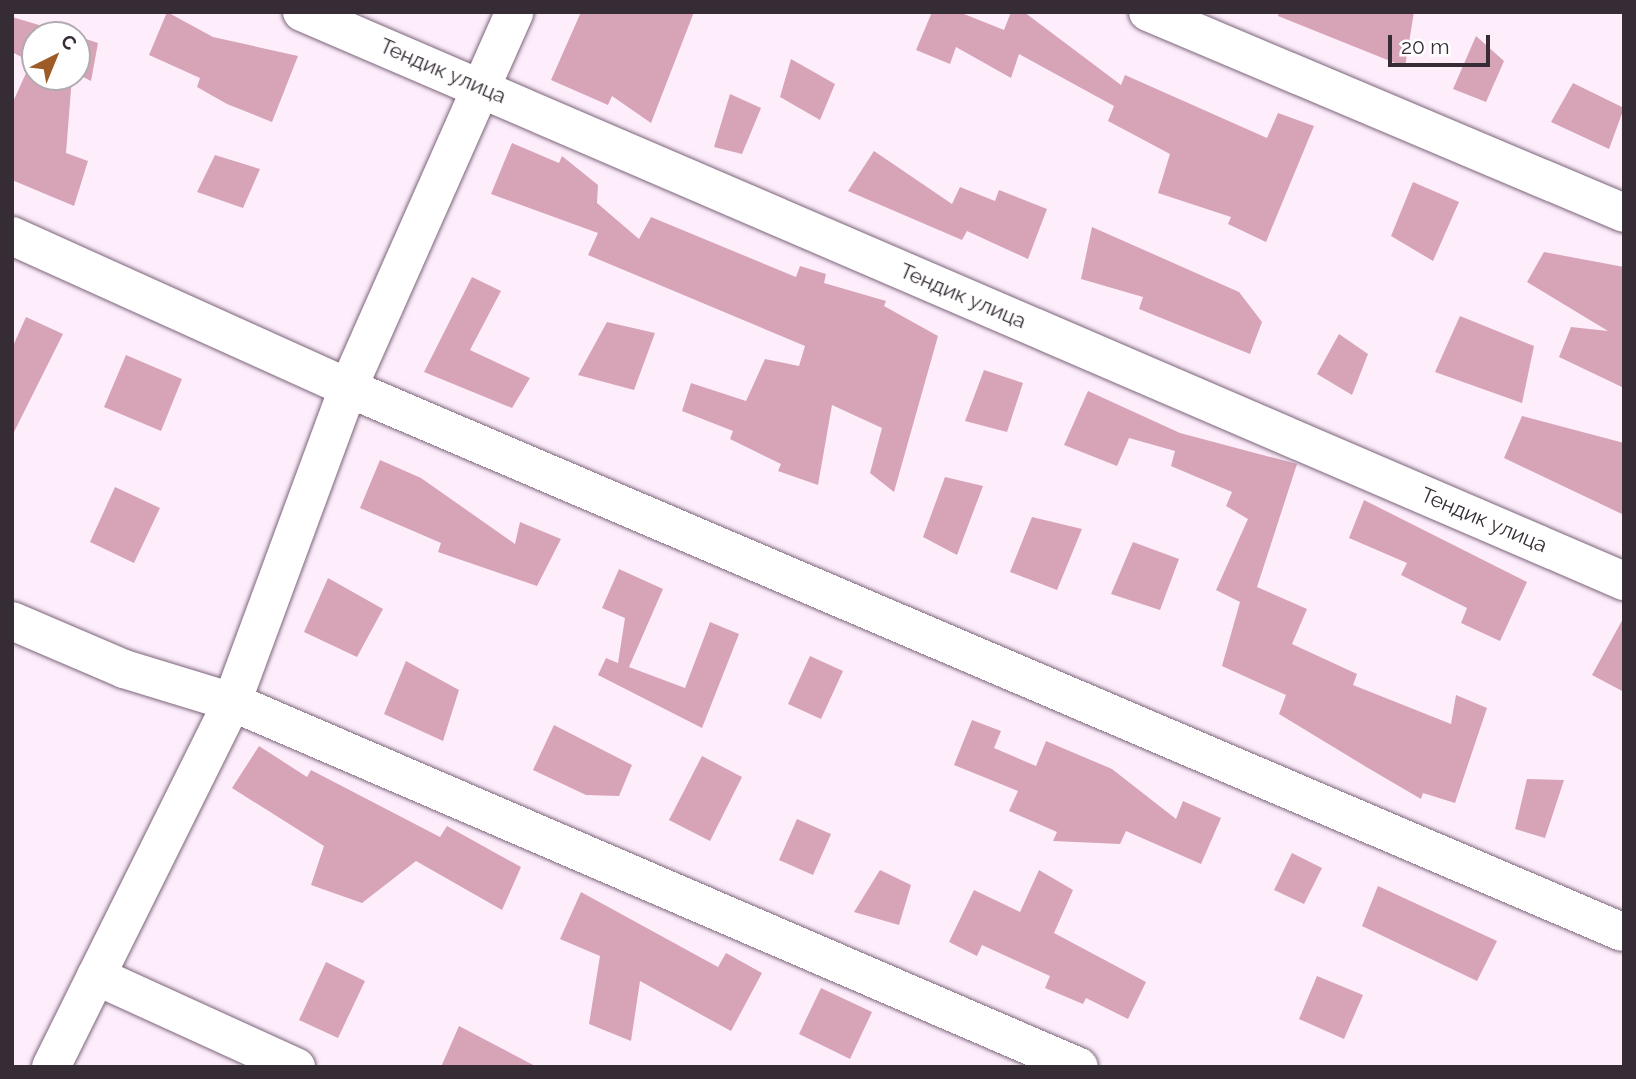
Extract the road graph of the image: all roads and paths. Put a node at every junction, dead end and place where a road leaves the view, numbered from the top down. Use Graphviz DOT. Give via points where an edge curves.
graph roads {
  1 [pos="302,12"];
  2 [pos="515,12"];
  3 [pos="1148,12"];
  4 [pos="480,87"];
  5 [pos="1624,213"];
  6 [pos="12,236"];
  7 [pos="348,388"];
  8 [pos="1624,581"];
  9 [pos="12,621"];
  10 [pos="232,702"];
  11 [pos="1623,934"];
  12 [pos="96,976"];
  13 [pos="51,1067"];
  14 [pos="296,1067"];
  15 [pos="1079,1067"];
  1 -- 4 [label="street, Тендик улица"];
  2 -- 4 [label="street"];
  3 -- 5 [label="street"];
  4 -- 7 [label="street"];
  4 -- 8 [label="street, Тендик улица"];
  6 -- 7 [label="street"];
  7 -- 10 [label="street"];
  7 -- 11 [label="street"];
  9 -- 10 [label="street" via="124,669"];
  10 -- 12 [label="street"];
  10 -- 15 [label="street"];
  12 -- 13 [label="street"];
  12 -- 14 [label="street"];
}
